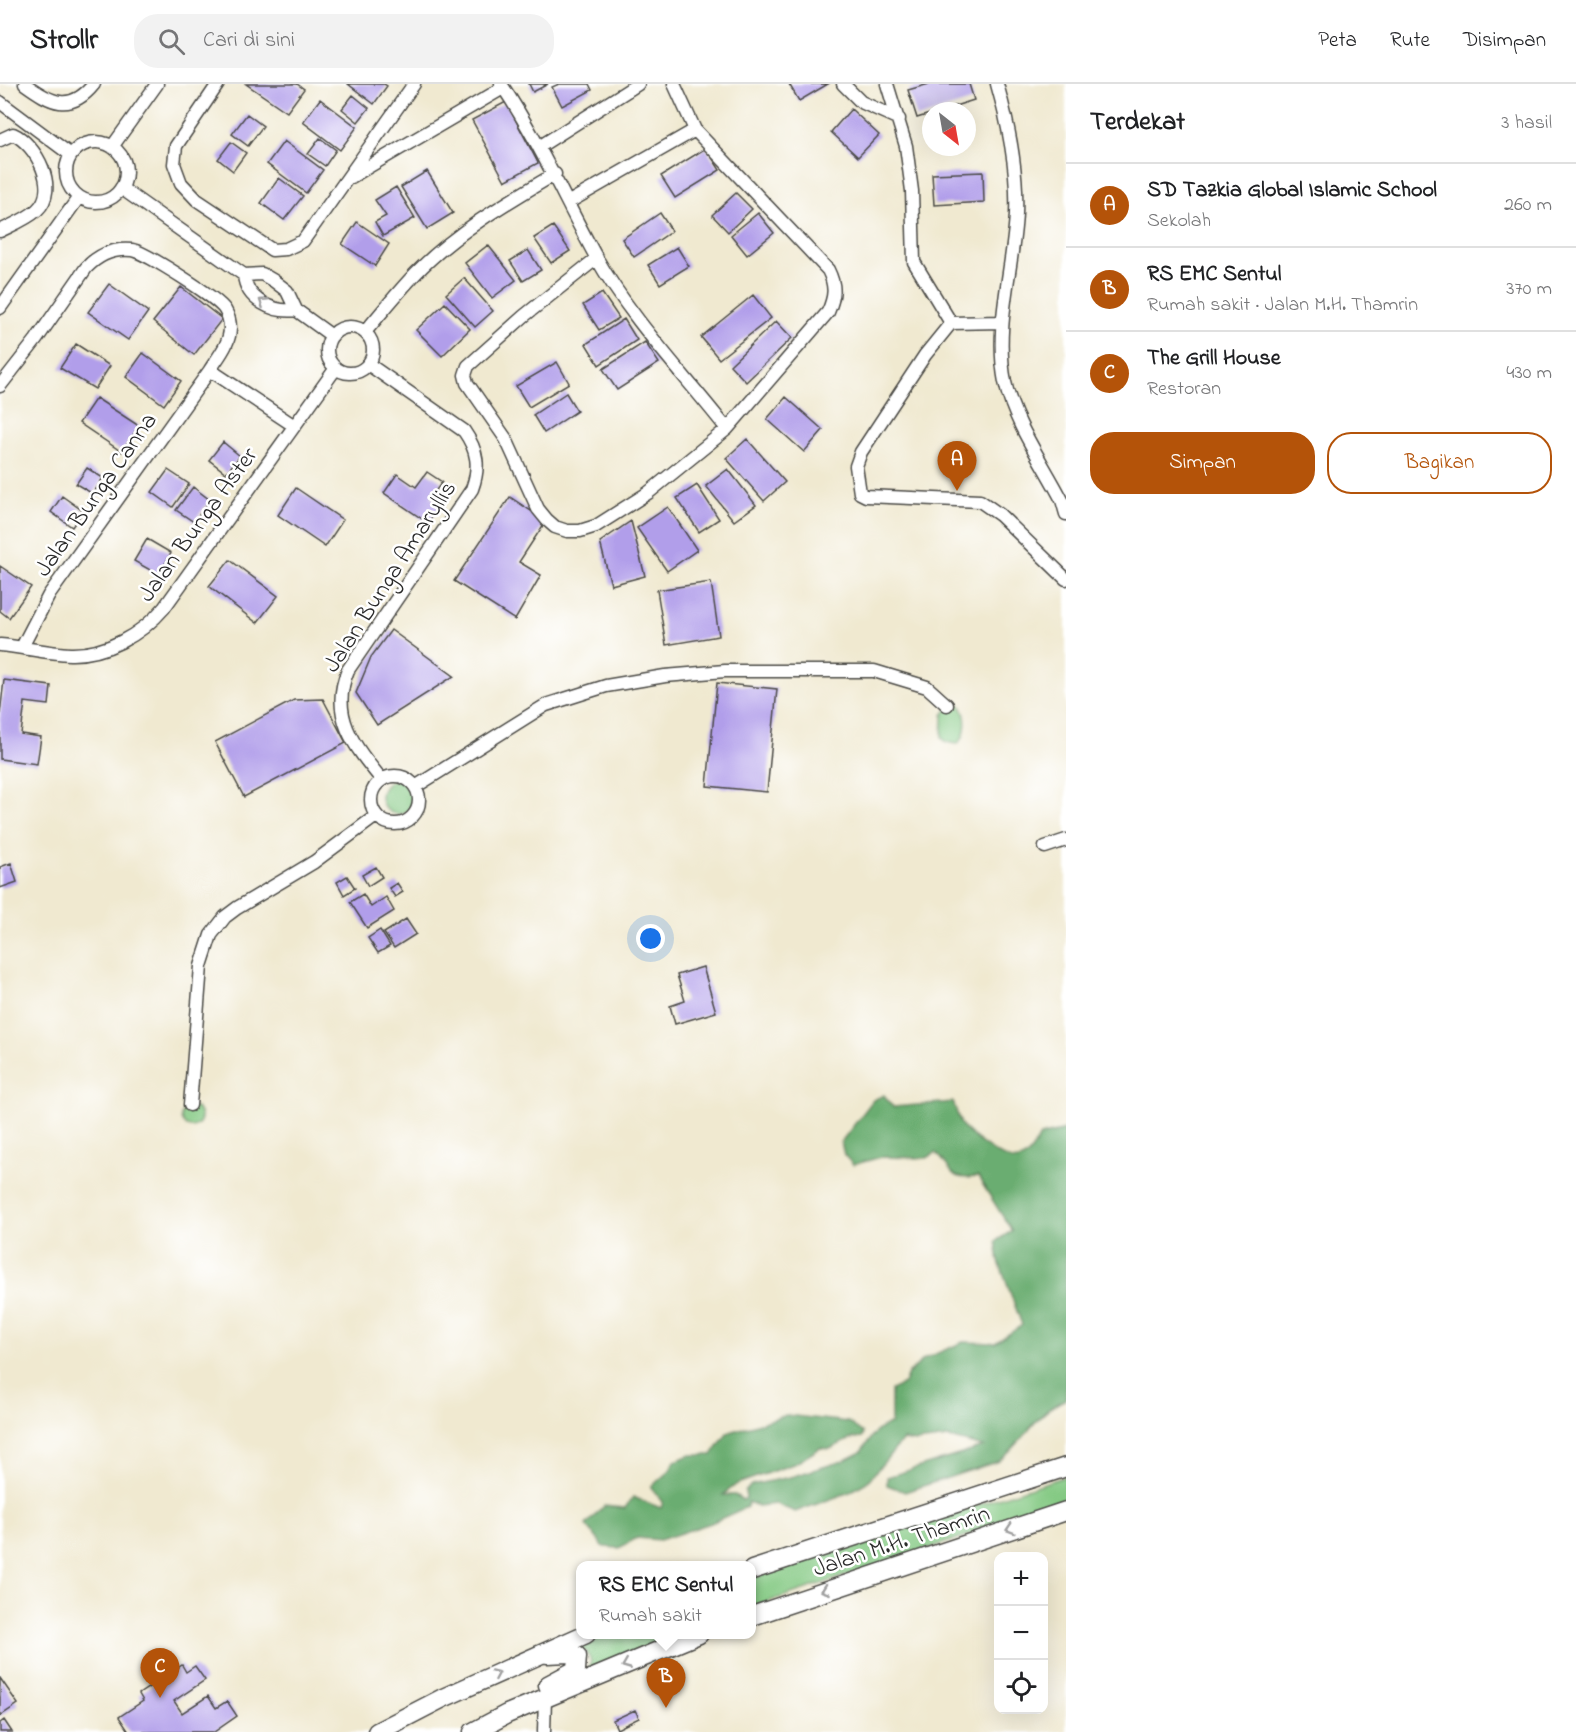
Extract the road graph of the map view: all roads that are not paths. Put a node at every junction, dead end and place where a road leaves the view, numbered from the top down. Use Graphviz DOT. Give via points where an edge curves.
graph roads {
  1 [pos="25,84"];
  2 [pos="94,84"];
  3 [pos="157,84"];
  4 [pos="218,84"];
  5 [pos="414,84"];
  6 [pos="638,84"];
  7 [pos="674,84"];
  8 [pos="843,84"];
  9 [pos="887,84"];
  10 [pos="997,84"];
  11 [pos="502,86"];
  12 [pos="0,102"];
  13 [pos="899,119"];
  14 [pos="695,130"];
  15 [pos="0,140"];
  16 [pos="112,147"];
  17 [pos="539,147"];
  18 [pos="71,155"];
  19 [pos="555,174"];
  20 [pos="347,180"];
  21 [pos="121,188"];
  22 [pos="79,197"];
  23 [pos="569,202"];
  24 [pos="0,231"];
  25 [pos="597,258"];
  26 [pos="244,275"];
  27 [pos="0,308"];
  28 [pos="296,310"];
  29 [pos="1002,322"];
  30 [pos="951,323"];
  31 [pos="364,332"];
  32 [pos="332,336"];
  33 [pos="368,364"];
  34 [pos="336,368"];
  35 [pos="210,370"];
  36 [pos="0,386"];
  37 [pos="293,425"];
  38 [pos="727,429"];
  39 [pos="1064,500"];
  40 [pos="1066,514"];
  41 [pos="1066,579"];
  42 [pos="0,645"];
  43 [pos="22,647"];
  44 [pos="947,705"];
  45 [pos="382,780"];
  46 [pos="415,786"];
  47 [pos="376,816"];
  48 [pos="1066,840"];
  49 [pos="1045,847"];
  50 [pos="190,1105"];
  51 [pos="1066,1467"];
  52 [pos="1066,1511"];
  53 [pos="756,1569"];
  54 [pos="756,1615"];
  55 [pos="577,1639"];
  56 [pos="689,1639"];
  57 [pos="523,1662"];
  58 [pos="545,1698"];
  59 [pos="507,1714"];
  60 [pos="377,1732"];
  61 [pos="472,1732"];
  62 [pos="544,1732"];
  1 -- 2 [label="street" via="50,101 59,102 80,96"];
  3 -- 16 [label="street"];
  4 -- 20 [label="street" via="182,134 173,154 181,183 197,200 272,250 286,249 303,241"];
  5 -- 20 [label="street"];
  6 -- 17 [label="street"];
  7 -- 14 [label="street"];
  8 -- 13 [label="street" via="861,102"];
  9 -- 13 [label="street"];
  10 -- 29 [label="street" via="1016,185"];
  11 -- 17 [label="street"];
  11 -- 20 [label="street"];
  12 -- 18 [label="street"];
  13 -- 30 [label="street" via="912,191 914,262"];
  14 -- 23 [label="street"];
  14 -- 38 [label="street" via="828,270 835,298 828,312"];
  15 -- 24 [label="street" via="14,134 23,138 42,164 46,189 37,210"];
  16 -- 18 [label="street" via="90,142"];
  16 -- 21 [label="street" via="125,166"];
  17 -- 19 [label="street"];
  18 -- 22 [label="street" via="66,178"];
  19 -- 23 [label="street"];
  19 -- 31 [label="street" via="461,234 417,272"];
  21 -- 22 [label="street" via="102,201"];
  21 -- 26 [label="street"];
  22 -- 27 [label="street"];
  23 -- 25 [label="street"];
  25 -- 38 [label="street" via="639,320"];
  25 -- 38 [label="street" via="524,316 468,366 465,375 506,439 538,509 547,520 567,531 596,526 675,473"];
  26 -- 28 [label="street" via="262,274 274,281 287,291"];
  28 -- 26 [label="street, one-way" via="276,311 261,302 249,293"];
  28 -- 32 [label="street"];
  29 -- 30 [label="street"];
  29 -- 39 [label="street" via="1010,403"];
  30 -- 41 [label="street" via="925,355 861,452 856,466 860,493 980,501 1000,514"];
  31 -- 32 [label="street" via="344,328"];
  31 -- 33 [label="street" via="372,343"];
  32 -- 34 [label="street" via="328,356"];
  33 -- 34 [label="street" via="357,372"];
  33 -- 45 [label="street, Jalan Bunga Amaryllis" via="464,431 478,461 472,489 348,670 340,688 340,710 345,723"];
  34 -- 37 [label="street, Jalan Bunga Aster"];
  35 -- 36 [label="street, Jalan Bunga Canna" via="228,342 230,330 225,310 140,252 116,251 95,259 86,268"];
  35 -- 37 [label="street"];
  35 -- 43 [label="street, Jalan Bunga Canna" via="49,595"];
  37 -- 43 [label="street, Jalan Bunga Aster" via="164,608 144,629 83,654"];
  39 -- 40 [label="street"];
  42 -- 43 [label="street, Jalan Bunga Aster"];
  44 -- 46 [label="street" via="927,687 874,671 725,671 665,676 606,686 546,705"];
  45 -- 46 [label="street" via="396,776"];
  45 -- 47 [label="street" via="371,797"];
  46 -- 47 [label="street" via="419,806 412,818 394,825"];
  47 -- 50 [label="street" via="315,862 237,908 211,935 201,966"];
  48 -- 49 [label="street"];
  51 -- 53 [label="main road, Jalan M.H. Thamrin"];
  52 -- 54 [label="main road, Jalan M.H. Thamrin, one-way"];
  55 -- 57 [label="main road"];
  56 -- 58 [label="main road, one-way"];
  57 -- 59 [label="main road" via="568,1653 578,1656 579,1662 576,1670 525,1697"];
  60 -- 57 [label="main road, one-way"];
  58 -- 59 [label="main road"];
  58 -- 62 [label="street"];
  59 -- 61 [label="main road"];
}
